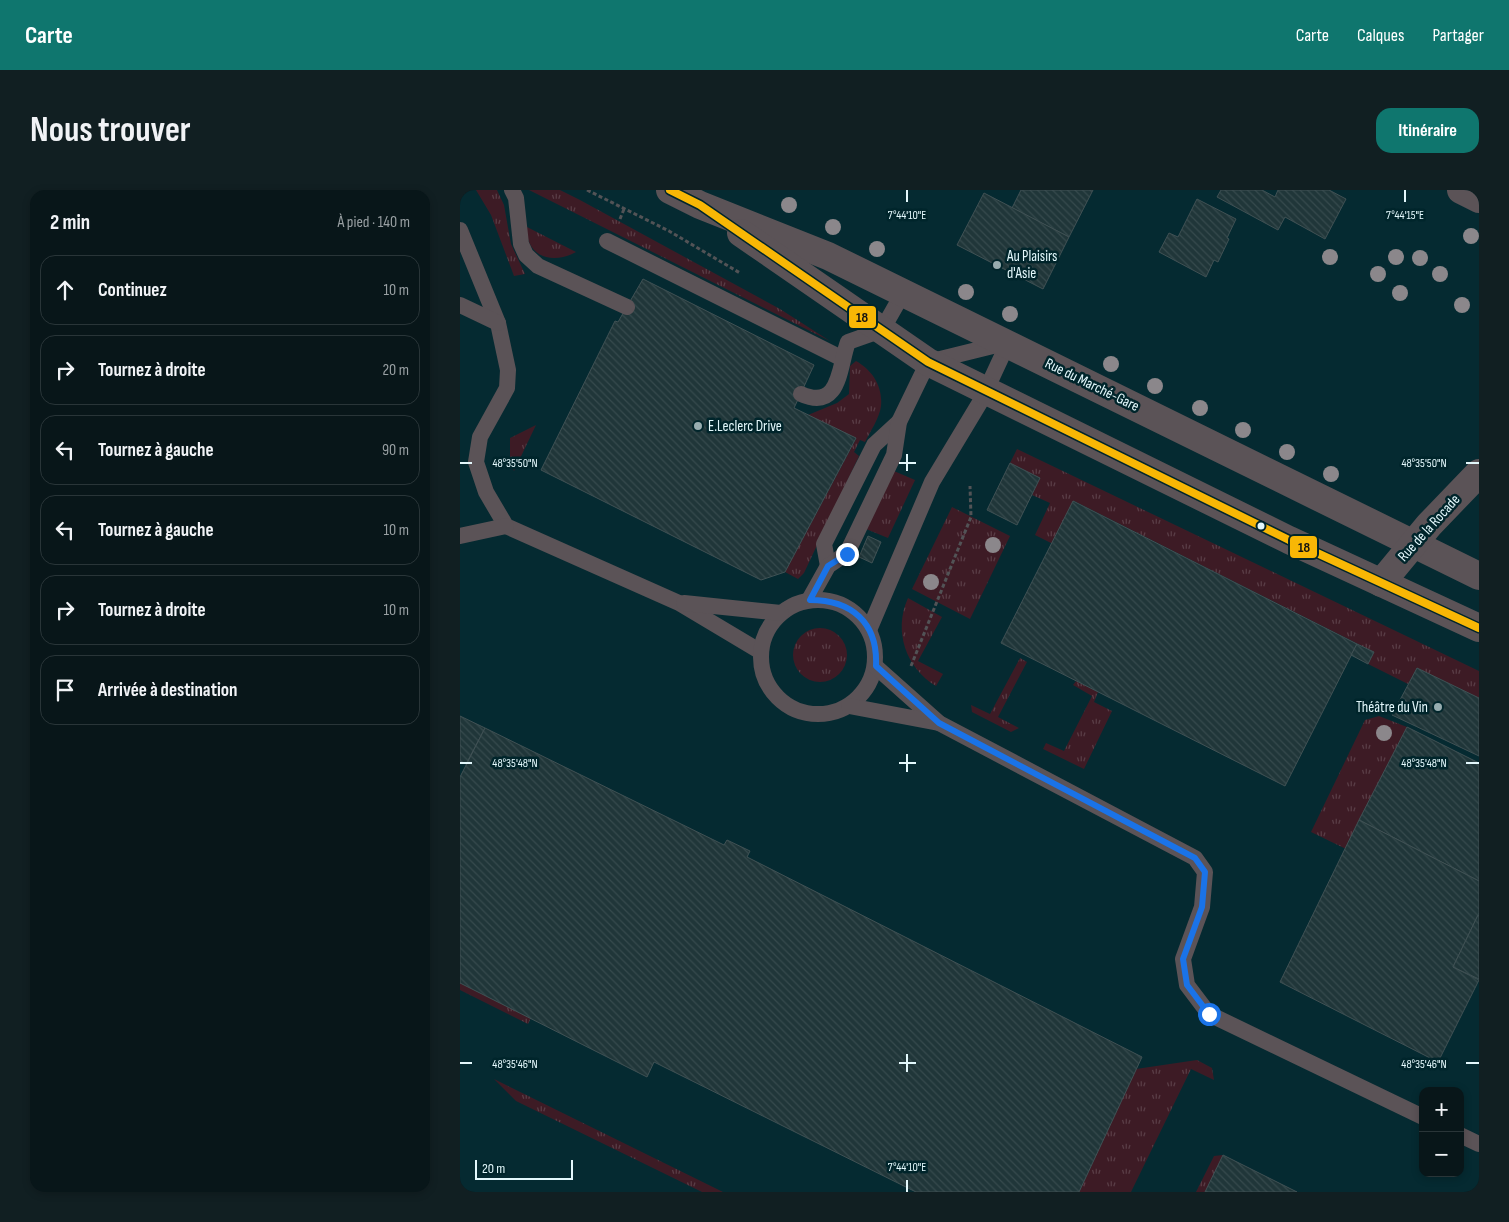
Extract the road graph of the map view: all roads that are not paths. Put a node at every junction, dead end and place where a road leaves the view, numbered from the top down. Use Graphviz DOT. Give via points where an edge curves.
graph roads {
  1 [pos="512,190"];
  2 [pos="670,190"];
  3 [pos="1461,190"];
  4 [pos="1479,199"];
  5 [pos="700,205"];
  6 [pos="460,230"];
  7 [pos="607,241"];
  8 [pos="903,293"];
  9 [pos="460,305"];
  10 [pos="627,307"];
  11 [pos="498,323"];
  12 [pos="882,330"];
  13 [pos="1008,343"];
  14 [pos="841,358"];
  15 [pos="928,362"];
  16 [pos="986,390"];
  17 [pos="800,394"];
  18 [pos="899,422"];
  19 [pos="1479,474"];
  20 [pos="506,526"];
  21 [pos="460,536"];
  22 [pos="1413,544"];
  23 [pos="828,566"];
  24 [pos="1479,576"];
  25 [pos="1381,583"];
  26 [pos="810,600"];
  27 [pos="679,603"];
  28 [pos="781,614"];
  29 [pos="1479,628"];
  30 [pos="869,630"];
  31 [pos="761,652"];
  32 [pos="876,666"];
  33 [pos="849,706"];
  34 [pos="939,723"];
  35 [pos="1419,1115"];
  36 [pos="1464,1137"];
  37 [pos="1479,1144"];
  1 -- 10 [label="lane" via="516,198 520,244 526,255 538,266"];
  2 -- 5 [label="street, Rue du Marché-Gare"];
  3 -- 4 [label="street"];
  5 -- 8 [label="street, Rue du Marché-Gare" via="828,256"];
  5 -- 12 [label="street, Rue du Marché-Gare"];
  6 -- 11 [label="lane"];
  7 -- 14 [label="lane"];
  8 -- 12 [label="lane"];
  8 -- 13 [label="street, Rue du Marché-Gare"];
  9 -- 11 [label="lane"];
  11 -- 20 [label="lane" via="508,370 506,388 480,437 476,462 486,492"];
  12 -- 14 [label="lane" via="848,342"];
  12 -- 15 [label="street, Rue du Marché-Gare"];
  13 -- 15 [label="lane"];
  13 -- 16 [label="lane"];
  13 -- 22 [label="street, Rue du Marché-Gare"];
  14 -- 17 [label="lane" via="840,378 831,391 816,398"];
  15 -- 16 [label="street, Rue du Marché-Gare"];
  15 -- 18 [label="lane"];
  16 -- 25 [label="street, Rue du Marché-Gare"];
  16 -- 30 [label="lane" via="932,482"];
  18 -- 23 [label="lane" via="894,455 847,554"];
  18 -- 23 [label="lane" via="874,445 824,544"];
  19 -- 22 [label="street, Rue de la Rocade"];
  20 -- 21 [label="lane"];
  20 -- 27 [label="lane"];
  22 -- 24 [label="street, Rue du Marché-Gare"];
  22 -- 25 [label="street, Rue de la Rocade"];
  23 -- 26 [label="lane"];
  25 -- 29 [label="street, Rue du Marché-Gare"];
  26 -- 28 [label="lane"];
  26 -- 30 [label="lane" via="844,605 859,616"];
  27 -- 28 [label="lane"];
  27 -- 31 [label="lane"];
  28 -- 31 [label="lane" via="771,624"];
  30 -- 32 [label="lane"];
  31 -- 33 [label="lane" via="765,679 784,703 816,714 833,713"];
  32 -- 33 [label="lane" via="861,696"];
  32 -- 34 [label="lane"];
  33 -- 34 [label="lane"];
  34 -- 35 [label="lane" via="1195,858 1205,872 1202,907 1183,959 1187,985 1209,1014"];
  36 -- 37 [label="lane"];
}
